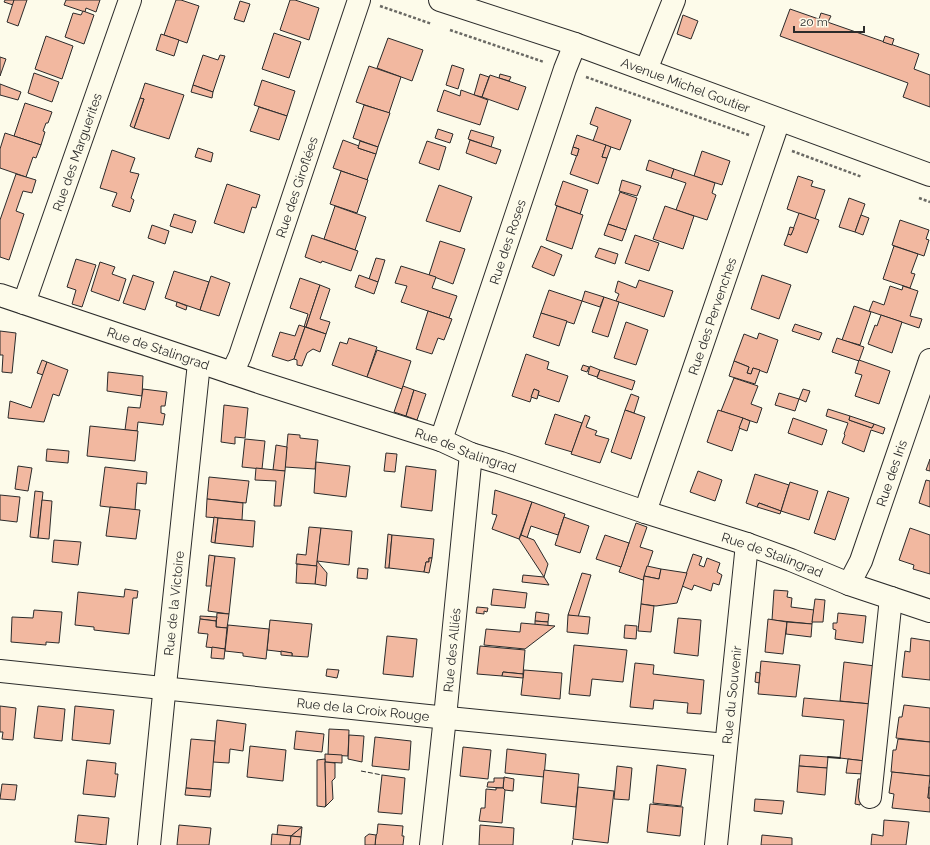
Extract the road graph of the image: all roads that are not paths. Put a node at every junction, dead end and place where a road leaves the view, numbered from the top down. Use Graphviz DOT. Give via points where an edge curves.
graph roads {
  1 [pos="130,0"];
  2 [pos="440,0"];
  3 [pos="674,0"];
  4 [pos="369,3"];
  5 [pos="575,44"];
  6 [pos="646,70"];
  7 [pos="779,120"];
  8 [pos="930,175"];
  9 [pos="0,295"];
  10 [pos="24,303"];
  11 [pos="930,360"];
  12 [pos="200,362"];
  13 [pos="232,373"];
  14 [pos="441,440"];
  15 [pos="471,454"];
  16 [pos="645,512"];
  17 [pos="747,544"];
  18 [pos="849,584"];
  19 [pos="891,598"];
  20 [pos="930,611"];
  21 [pos="0,671"];
  22 [pos="165,688"];
  23 [pos="445,717"];
  24 [pos="726,745"];
  25 [pos="870,797"];
  26 [pos="149,845"];
  27 [pos="431,845"];
  28 [pos="716,845"];
  1 -- 10 [label="street, Rue des Marguerites"];
  2 -- 5 [label="street, Avenue Michel Goutier"];
  3 -- 6 [label="street"];
  4 -- 13 [label="street, Rue des Giroflées"];
  5 -- 6 [label="street, Avenue Michel Goutier"];
  5 -- 14 [label="street, Rue des Roses"];
  6 -- 7 [label="street, Avenue Michel Goutier"];
  7 -- 8 [label="street, Avenue Michel Goutier"];
  7 -- 16 [label="street, Rue des Pervenches"];
  9 -- 10 [label="street, Rue de Stalingrad"];
  10 -- 12 [label="street, Rue de Stalingrad"];
  11 -- 18 [label="street, Rue des Iris" via="861,561"];
  12 -- 13 [label="street, Rue de Stalingrad"];
  12 -- 22 [label="street, Rue de la Victoire"];
  13 -- 14 [label="street, Rue de Stalingrad"];
  14 -- 15 [label="street, Rue de Stalingrad"];
  15 -- 16 [label="street, Rue de Stalingrad"];
  15 -- 23 [label="street, Rue des Alliés"];
  16 -- 17 [label="street, Rue de Stalingrad"];
  17 -- 18 [label="street, Rue de Stalingrad"];
  17 -- 24 [label="street, Rue du Souvenir"];
  18 -- 19 [label="street, Rue de Stalingrad"];
  19 -- 20 [label="street, Rue de Stalingrad"];
  19 -- 25 [label="street"];
  21 -- 22 [label="street, Rue de la Croix Rouge"];
  22 -- 23 [label="street, Rue de la Croix Rouge"];
  22 -- 26 [label="street, Rue de la Victoire"];
  23 -- 24 [label="street, Rue de la Croix Rouge"];
  23 -- 27 [label="street, Rue des Alliés"];
  24 -- 28 [label="street, Rue du Souvenir"];
}
